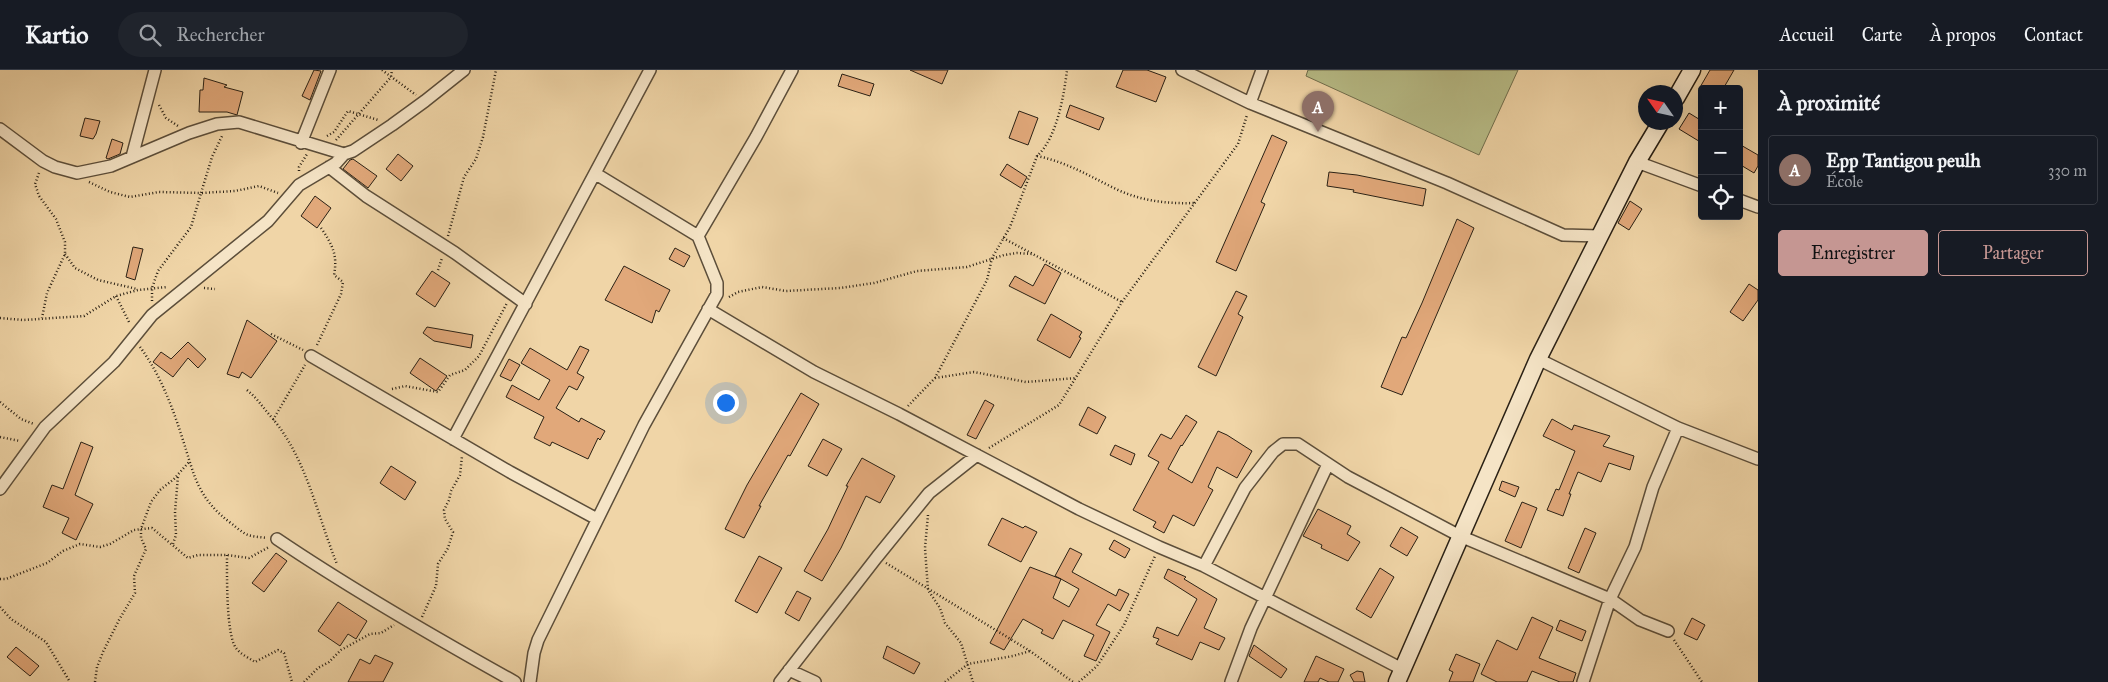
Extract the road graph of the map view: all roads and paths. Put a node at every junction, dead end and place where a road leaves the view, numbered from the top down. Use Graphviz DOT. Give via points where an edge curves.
graph roads {
  1 [pos="155,70"];
  2 [pos="330,70"];
  3 [pos="382,70"];
  4 [pos="392,70"];
  5 [pos="464,70"];
  6 [pos="496,70"];
  7 [pos="650,70"];
  8 [pos="792,70"];
  9 [pos="1067,70"];
  10 [pos="1182,70"];
  11 [pos="1262,70"];
  12 [pos="1692,70"];
  13 [pos="391,78"];
  14 [pos="1683,86"];
  15 [pos="158,101"];
  16 [pos="426,101"];
  17 [pos="1250,103"];
  18 [pos="358,114"];
  19 [pos="227,123"];
  20 [pos="392,125"];
  21 [pos="0,129"];
  22 [pos="1656,130"];
  23 [pos="189,133"];
  24 [pos="306,144"];
  25 [pos="328,150"];
  26 [pos="344,154"];
  27 [pos="1037,156"];
  28 [pos="132,157"];
  29 [pos="44,161"];
  30 [pos="1637,162"];
  31 [pos="329,167"];
  32 [pos="596,174"];
  33 [pos="81,178"];
  34 [pos="299,185"];
  35 [pos="1698,185"];
  36 [pos="201,193"];
  37 [pos="288,196"];
  38 [pos="1743,201"];
  39 [pos="1194,204"];
  40 [pos="1758,207"];
  41 [pos="321,228"];
  42 [pos="698,236"];
  43 [pos="1600,236"];
  44 [pos="1003,238"];
  45 [pos="445,246"];
  46 [pos="65,254"];
  47 [pos="1033,254"];
  48 [pos="992,258"];
  49 [pos="438,270"];
  50 [pos="186,287"];
  51 [pos="152,288"];
  52 [pos="214,289"];
  53 [pos="138,290"];
  54 [pos="512,293"];
  55 [pos="116,296"];
  56 [pos="1122,302"];
  57 [pos="526,304"];
  58 [pos="710,305"];
  59 [pos="152,315"];
  60 [pos="0,318"];
  61 [pos="42,318"];
  62 [pos="271,334"];
  63 [pos="136,336"];
  64 [pos="311,356"];
  65 [pos="1538,359"];
  66 [pos="935,378"];
  67 [pos="1076,378"];
  68 [pos="247,390"];
  69 [pos="376,394"];
  70 [pos="0,402"];
  71 [pos="899,414"];
  72 [pos="273,420"];
  73 [pos="45,427"];
  74 [pos="1678,428"];
  75 [pos="0,437"];
  76 [pos="453,439"];
  77 [pos="33,444"];
  78 [pos="465,445"];
  79 [pos="977,455"];
  80 [pos="1758,459"];
  81 [pos="189,461"];
  82 [pos="1328,464"];
  83 [pos="178,474"];
  84 [pos="0,489"];
  85 [pos="929,493"];
  86 [pos="597,518"];
  87 [pos="141,530"];
  88 [pos="1460,536"];
  89 [pos="277,539"];
  90 [pos="173,544"];
  91 [pos="1159,547"];
  92 [pos="227,555"];
  93 [pos="877,557"];
  94 [pos="338,566"];
  95 [pos="1204,566"];
  96 [pos="0,579"];
  97 [pos="928,590"];
  98 [pos="1266,599"];
  99 [pos="1610,599"];
  100 [pos="0,607"];
  101 [pos="404,620"];
  102 [pos="417,628"];
  103 [pos="1668,631"];
  104 [pos="1030,650"];
  105 [pos="968,664"];
  106 [pos="790,670"];
  107 [pos="1400,676"];
  108 [pos="70,682"];
  109 [pos="95,682"];
  110 [pos="292,682"];
  111 [pos="304,682"];
  112 [pos="515,682"];
  113 [pos="530,682"];
  114 [pos="780,682"];
  115 [pos="815,682"];
  116 [pos="945,682"];
  117 [pos="973,682"];
  118 [pos="1073,682"];
  119 [pos="1079,682"];
  120 [pos="1231,682"];
  121 [pos="1583,682"];
  122 [pos="1702,682"];
  1 -- 28 [label="street"];
  2 -- 24 [label="street"];
  3 -- 13 [label="path"];
  4 -- 13 [label="path"];
  5 -- 16 [label="street"];
  6 -- 45 [label="path" via="483,137 476,159 464,177"];
  7 -- 32 [label="street"];
  8 -- 42 [label="street"];
  9 -- 27 [label="path" via="1064,98 1055,124"];
  10 -- 17 [label="street"];
  11 -- 17 [label="street"];
  12 -- 14 [label="main road"];
  13 -- 16 [label="path"];
  13 -- 18 [label="path"];
  15 -- 23 [label="path" via="166,118"];
  16 -- 20 [label="street"];
  17 -- 39 [label="path" via="1238,144"];
  17 -- 43 [label="street" via="1447,183 1563,235"];
  18 -- 20 [label="path"];
  18 -- 24 [label="path" via="348,110 334,132"];
  18 -- 25 [label="path"];
  19 -- 23 [label="street"];
  19 -- 24 [label="street" via="239,122"];
  19 -- 36 [label="path"];
  20 -- 26 [label="street"];
  21 -- 29 [label="street"];
  22 -- 30 [label="main road"];
  23 -- 28 [label="street"];
  24 -- 25 [label="street"];
  24 -- 34 [label="path"];
  25 -- 26 [label="street"];
  26 -- 31 [label="street"];
  27 -- 39 [label="path" via="1057,160 1120,191 1157,202"];
  27 -- 44 [label="path"];
  28 -- 29 [label="street" via="111,166 77,173"];
  29 -- 46 [label="path" via="35,184 39,196 56,219 65,242"];
  30 -- 35 [label="street"];
  30 -- 43 [label="main road"];
  31 -- 34 [label="street"];
  31 -- 45 [label="street" via="366,196"];
  32 -- 42 [label="street"];
  32 -- 57 [label="street"];
  33 -- 36 [label="path" via="110,192 130,197 160,192"];
  34 -- 37 [label="street"];
  36 -- 37 [label="path" via="259,186"];
  36 -- 51 [label="path" via="191,227 158,271"];
  37 -- 50 [label="street" via="268,221"];
  38 -- 40 [label="street"];
  39 -- 56 [label="path"];
  41 -- 64 [label="path" via="336,255 334,275 343,282 341,294"];
  42 -- 58 [label="street" via="717,283 717,294"];
  43 -- 65 [label="main road"];
  44 -- 47 [label="path"];
  44 -- 48 [label="path"];
  45 -- 49 [label="path"];
  45 -- 54 [label="street"];
  46 -- 53 [label="path" via="75,268 98,280"];
  46 -- 61 [label="path" via="47,293"];
  47 -- 48 [label="path" via="1017,253"];
  47 -- 56 [label="path"];
  48 -- 58 [label="path" via="967,268 917,271 840,288 786,291 762,287 738,292"];
  48 -- 66 [label="path" via="987,280"];
  50 -- 51 [label="path"];
  50 -- 52 [label="path"];
  50 -- 59 [label="street"];
  51 -- 53 [label="path"];
  51 -- 59 [label="path"];
  53 -- 55 [label="path"];
  54 -- 57 [label="street"];
  54 -- 69 [label="path" via="479,356 465,370 450,375 438,392 405,386"];
  55 -- 61 [label="path" via="84,316"];
  55 -- 63 [label="path"];
  56 -- 67 [label="path"];
  57 -- 76 [label="street"];
  58 -- 71 [label="street" via="814,372"];
  58 -- 86 [label="street"];
  59 -- 63 [label="street"];
  60 -- 61 [label="path"];
  62 -- 64 [label="path"];
  63 -- 73 [label="street" via="114,362"];
  63 -- 81 [label="path" via="167,398"];
  64 -- 69 [label="street"];
  64 -- 72 [label="path"];
  65 -- 74 [label="street"];
  65 -- 88 [label="main road"];
  66 -- 67 [label="path" via="974,372 1026,382"];
  66 -- 71 [label="path"];
  67 -- 79 [label="path" via="1060,405"];
  68 -- 72 [label="path"];
  69 -- 76 [label="street"];
  70 -- 73 [label="path" via="21,419"];
  71 -- 79 [label="street"];
  72 -- 94 [label="path" via="283,430 302,467"];
  73 -- 77 [label="street"];
  74 -- 80 [label="street"];
  74 -- 99 [label="street" via="1653,487 1636,547"];
  75 -- 77 [label="path"];
  76 -- 78 [label="street"];
  77 -- 84 [label="street"];
  78 -- 86 [label="street"];
  78 -- 102 [label="path" via="460,475 444,510 453,532 438,564 436,586"];
  79 -- 85 [label="street"];
  79 -- 91 [label="street"];
  81 -- 83 [label="path"];
  81 -- 89 [label="path" via="207,502 218,513 247,535"];
  82 -- 88 [label="street"];
  82 -- 95 [label="street" via="1298,444 1283,444 1273,452 1245,488"];
  82 -- 98 [label="street"];
  83 -- 87 [label="path" via="151,502"];
  83 -- 90 [label="path"];
  85 -- 93 [label="street"];
  85 -- 97 [label="path" via="925,548"];
  86 -- 113 [label="street" via="538,640"];
  87 -- 90 [label="path" via="152,528"];
  87 -- 96 [label="path" via="134,530 100,547 80,544 63,551 48,563"];
  87 -- 109 [label="path" via="146,549 134,576 136,593 103,652"];
  88 -- 99 [label="street"];
  88 -- 107 [label="main road"];
  89 -- 92 [label="path" via="249,558"];
  89 -- 101 [label="street"];
  90 -- 92 [label="path" via="188,558"];
  91 -- 95 [label="street"];
  91 -- 119 [label="path" via="1124,624 1097,666"];
  92 -- 110 [label="path" via="226,594 230,633 235,647 255,662 278,650 284,653"];
  93 -- 97 [label="path"];
  93 -- 106 [label="street"];
  95 -- 98 [label="street"];
  97 -- 104 [label="path"];
  97 -- 105 [label="path" via="945,623 960,643"];
  98 -- 107 [label="street"];
  98 -- 120 [label="street" via="1251,628"];
  99 -- 103 [label="street" via="1640,620"];
  99 -- 121 [label="street"];
  100 -- 108 [label="path" via="10,619 46,642"];
  101 -- 102 [label="street"];
  101 -- 111 [label="path" via="341,650"];
  102 -- 112 [label="street"];
  103 -- 122 [label="path"];
  104 -- 105 [label="path"];
  104 -- 118 [label="path"];
  105 -- 116 [label="path"];
  105 -- 117 [label="path"];
  106 -- 114 [label="street"];
  106 -- 115 [label="street"];
}
